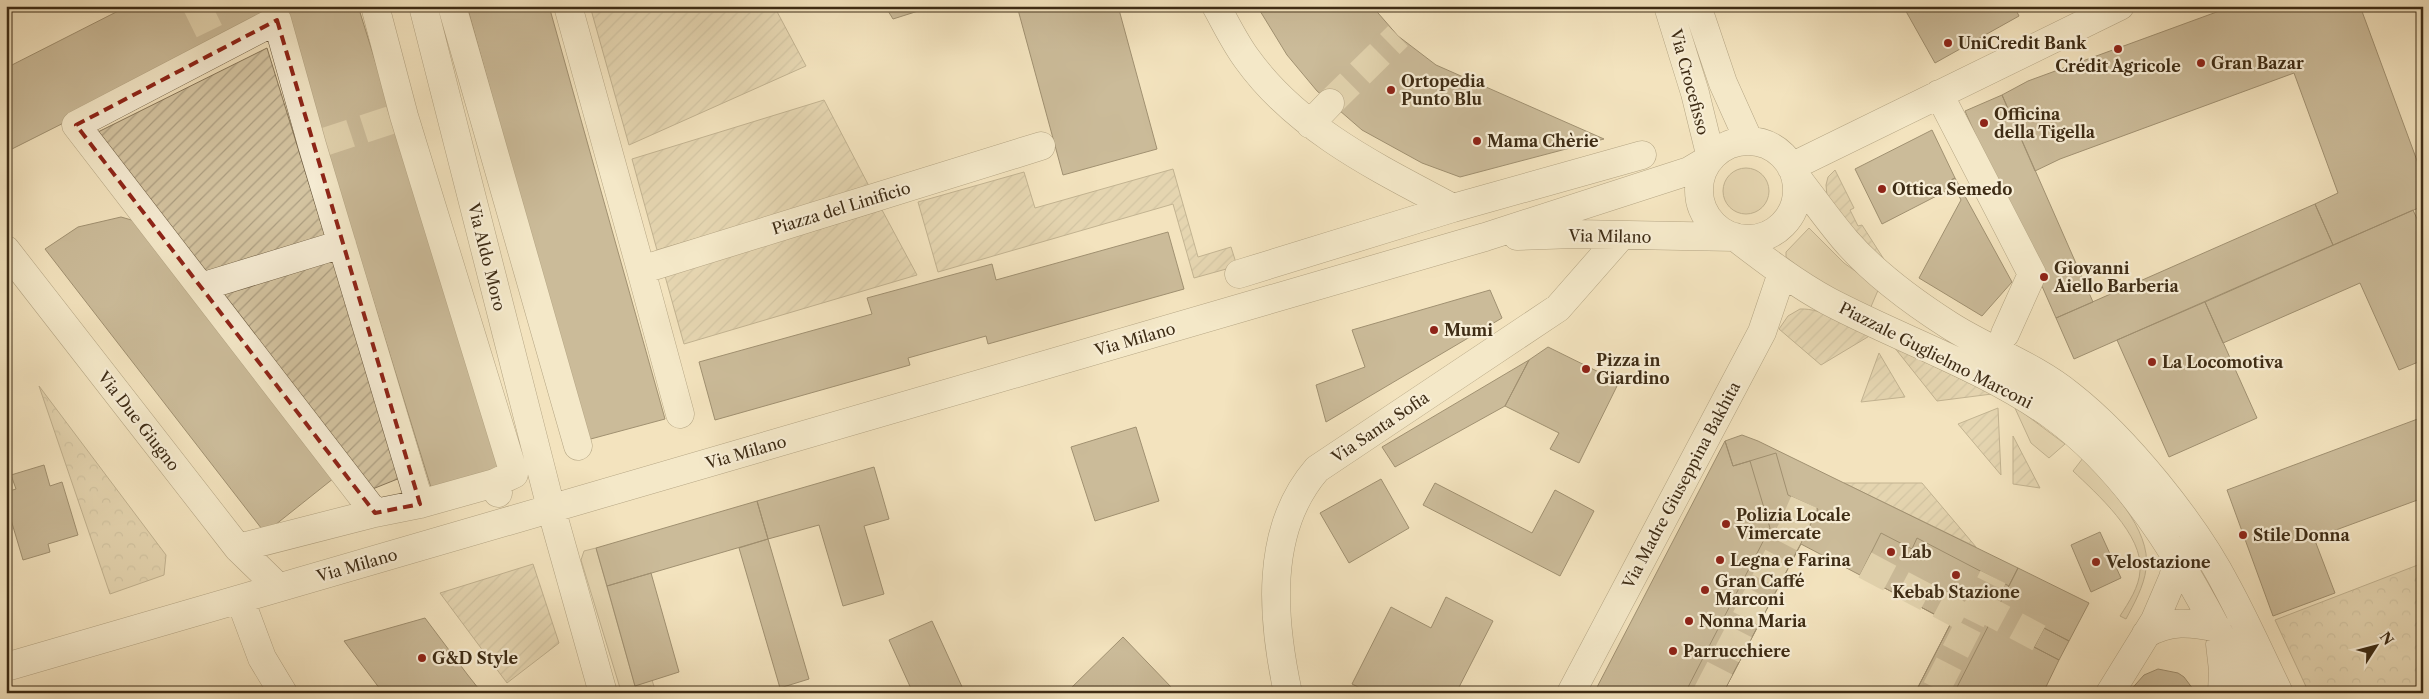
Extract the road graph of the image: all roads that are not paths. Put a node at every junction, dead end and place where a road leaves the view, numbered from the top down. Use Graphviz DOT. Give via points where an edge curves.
graph roads {
  1 [pos="375,6"];
  2 [pos="423,6"];
  3 [pos="568,6"];
  4 [pos="1216,6"];
  5 [pos="1668,6"];
  6 [pos="1697,6"];
  7 [pos="2120,6"];
  8 [pos="454,7"];
  9 [pos="1330,103"];
  10 [pos="1945,105"];
  11 [pos="1310,124"];
  12 [pos="1749,141"];
  13 [pos="1040,146"];
  14 [pos="1642,156"];
  15 [pos="1711,158"];
  16 [pos="1793,171"];
  17 [pos="1453,208"];
  18 [pos="1622,235"];
  19 [pos="1485,237"];
  20 [pos="1735,237"];
  21 [pos="342,244"];
  22 [pos="6,250"];
  23 [pos="641,270"];
  24 [pos="1782,273"];
  25 [pos="1239,274"];
  26 [pos="201,287"];
  27 [pos="2005,334"];
  28 [pos="680,414"];
  29 [pos="578,446"];
  30 [pos="420,504"];
  31 [pos="2172,504"];
  32 [pos="551,508"];
  33 [pos="375,514"];
  34 [pos="238,548"];
  35 [pos="2178,561"];
  36 [pos="278,588"];
  37 [pos="240,599"];
  38 [pos="2217,628"];
  39 [pos="2146,634"];
  40 [pos="6,667"];
  41 [pos="2109,691"];
  42 [pos="284,693"];
  43 [pos="603,693"];
  44 [pos="1288,693"];
  45 [pos="1571,693"];
  46 [pos="2222,693"];
  47 [pos="2250,693"];
  48 [pos="2279,693"];
  1 -- 30 [label="street" via="399,118 514,474 497,488"];
  2 -- 32 [label="street, Via Aldo Moro"];
  3 -- 23 [label="street"];
  4 -- 11 [label="street" via="1247,59 1276,93"];
  5 -- 15 [label="street, Via Crocefisso"];
  6 -- 12 [label="street, Via Crocefisso" via="1723,83"];
  7 -- 10 [label="street"];
  8 -- 29 [label="street"];
  9 -- 11 [label="street"];
  10 -- 16 [label="street"];
  10 -- 27 [label="street" via="2032,274"];
  11 -- 17 [label="street" via="1362,160"];
  12 -- 15 [label="street" via="1728,145"];
  12 -- 16 [label="street, Piazzale Guglielmo Marconi" via="1773,148"];
  13 -- 23 [label="street, Piazza del Linificio"];
  14 -- 17 [label="street"];
  15 -- 19 [label="street, Via Milano" via="1689,171"];
  15 -- 20 [label="street, Piazzale Guglielmo Marconi" via="1702,175 1700,199 1714,225"];
  16 -- 20 [label="street, Piazzale Guglielmo Marconi" via="1797,189 1790,216 1780,227 1762,237"];
  16 -- 31 [label="street, Piazzale Guglielmo Marconi" via="1847,242 1870,264 1950,326 2027,366 2070,395 2101,422"];
  17 -- 25 [label="street"];
  18 -- 19 [label="street, Via Milano"];
  18 -- 20 [label="street, Via Milano"];
  18 -- 44 [label="street, Via Santa Sofia" via="1558,308 1317,469 1305,482 1290,512 1276,566 1282,661"];
  19 -- 32 [label="street, Via Milano"];
  20 -- 24 [label="street, Piazzale Guglielmo Marconi"];
  21 -- 26 [label="street"];
  21 -- 26 [label="street" via="318,144 278,20 76,125"];
  21 -- 30 [label="street"];
  22 -- 34 [label="street, Via Due Giugno"];
  23 -- 28 [label="street"];
  24 -- 35 [label="street, Piazzale Guglielmo Marconi" via="1828,301 2019,395 2054,417 2102,460 2140,506"];
  24 -- 45 [label="street, Via Madre Giuseppina Bakhita" via="1762,332"];
  26 -- 33 [label="street"];
  30 -- 33 [label="street"];
  31 -- 35 [label="street" via="2181,531"];
  31 -- 48 [label="street, Piazzale Guglielmo Marconi" via="2227,586"];
  32 -- 36 [label="street, Via Milano"];
  32 -- 43 [label="street, Via Aldo Moro"];
  33 -- 34 [label="street"];
  34 -- 36 [label="street, Via Due Giugno"];
  35 -- 38 [label="street, Piazzale Guglielmo Marconi"];
  35 -- 39 [label="street" via="2162,607"];
  36 -- 37 [label="street, Via Milano"];
  37 -- 40 [label="street, Via Milano"];
  37 -- 42 [label="street" via="262,658"];
  38 -- 39 [label="street" via="2190,622 2176,623"];
  38 -- 46 [label="street" via="2222,651"];
  38 -- 47 [label="street, Piazzale Guglielmo Marconi"];
  39 -- 41 [label="street"];
}
